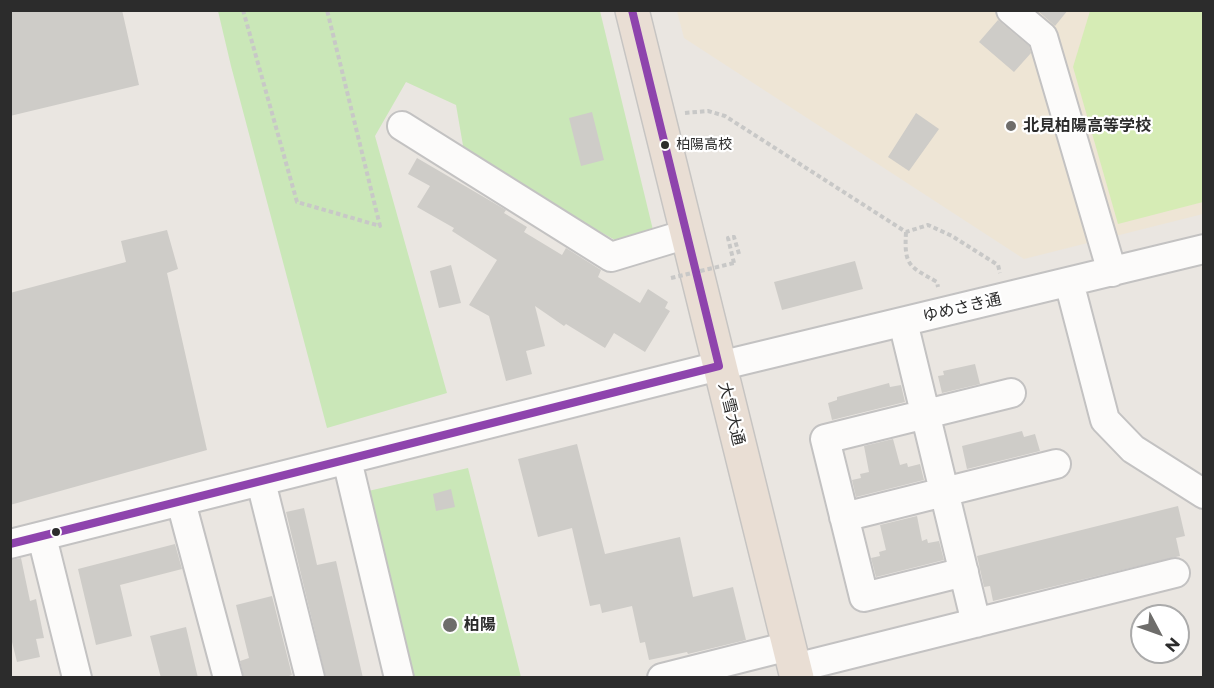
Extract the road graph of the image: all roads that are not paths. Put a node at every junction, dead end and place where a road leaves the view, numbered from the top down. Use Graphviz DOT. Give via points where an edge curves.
graph roads {
  1 [pos="1011,10"];
  2 [pos="637,12"];
  3 [pos="402,126"];
  4 [pos="687,234"];
  5 [pos="1203,249"];
  6 [pos="1112,272"];
  7 [pos="1070,282"];
  8 [pos="903,322"];
  9 [pos="719,366"];
  10 [pos="1011,393"];
  11 [pos="926,414"];
  12 [pos="347,460"];
  13 [pos="1056,464"];
  14 [pos="261,482"];
  15 [pos="944,492"];
  16 [pos="1203,494"];
  17 [pos="181,502"];
  18 [pos="844,517"];
  19 [pos="42,537"];
  20 [pos="10,544"];
  21 [pos="964,572"];
  22 [pos="1175,573"];
  23 [pos="976,623"];
  24 [pos="794,664"];
  25 [pos="76,678"];
  26 [pos="228,678"];
  27 [pos="310,678"];
  28 [pos="399,678"];
  29 [pos="662,678"];
  1 -- 6 [label="street" via="1042,37"];
  2 -- 4 [label="highway, 大雪大通"];
  3 -- 4 [label="street" via="611,257"];
  4 -- 9 [label="highway, 大雪大通"];
  5 -- 6 [label="street, ゆめさき通"];
  6 -- 7 [label="street, ゆめさき通"];
  7 -- 8 [label="street, ゆめさき通"];
  7 -- 16 [label="street" via="1105,420 1133,448"];
  8 -- 9 [label="street, ゆめさき通"];
  8 -- 11 [label="street"];
  9 -- 12 [label="street, ゆめさき通"];
  9 -- 24 [label="highway, 大雪大通"];
  10 -- 11 [label="street"];
  11 -- 15 [label="street"];
  11 -- 18 [label="street" via="825,439"];
  12 -- 14 [label="street, ゆめさき通"];
  12 -- 28 [label="street"];
  13 -- 15 [label="street"];
  14 -- 17 [label="street, ゆめさき通"];
  14 -- 27 [label="street"];
  15 -- 18 [label="street"];
  15 -- 21 [label="street"];
  17 -- 19 [label="street, ゆめさき通"];
  17 -- 26 [label="street"];
  18 -- 21 [label="street" via="864,597"];
  19 -- 20 [label="street, ゆめさき通"];
  19 -- 25 [label="street"];
  21 -- 23 [label="street"];
  22 -- 23 [label="street"];
  23 -- 24 [label="street"];
  24 -- 29 [label="street"];
}
